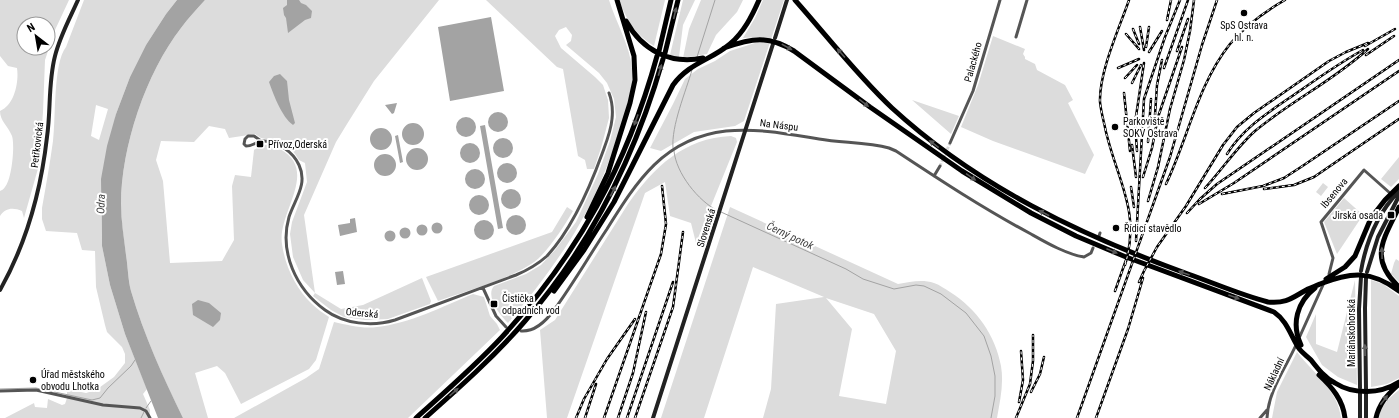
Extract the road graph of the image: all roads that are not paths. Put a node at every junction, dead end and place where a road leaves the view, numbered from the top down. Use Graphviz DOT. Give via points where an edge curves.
graph roads {
  1 [pos="78,0"];
  2 [pos="617,0"];
  3 [pos="671,0"];
  4 [pos="678,0"];
  5 [pos="759,0"];
  6 [pos="787,0"];
  7 [pos="795,0"];
  8 [pos="1000,0"];
  9 [pos="1027,0"];
  10 [pos="619,6"];
  11 [pos="1016,37"];
  12 [pos="775,38"];
  13 [pos="773,44"];
  14 [pos="724,48"];
  15 [pos="711,56"];
  16 [pos="609,93"];
  17 [pos="746,130"];
  18 [pos="261,141"];
  19 [pos="950,143"];
  20 [pos="940,166"];
  21 [pos="934,176"];
  22 [pos="1399,186"];
  23 [pos="1399,191"];
  24 [pos="1391,194"];
  25 [pos="1399,196"];
  26 [pos="1399,207"];
  27 [pos="1093,248"];
  28 [pos="1361,271"];
  29 [pos="1367,272"];
  30 [pos="1329,274"];
  31 [pos="1340,274"];
  32 [pos="1361,277"];
  33 [pos="1366,278"];
  34 [pos="2,282"];
  35 [pos="546,284"];
  36 [pos="1322,285"];
  37 [pos="1399,286"];
  38 [pos="483,288"];
  39 [pos="0,290"];
  40 [pos="1399,291"];
  41 [pos="538,305"];
  42 [pos="506,327"];
  43 [pos="521,331"];
  44 [pos="1300,336"];
  45 [pos="1296,346"];
  46 [pos="1310,359"];
  47 [pos="1398,383"];
  48 [pos="0,391"];
  49 [pos="1268,410"];
  50 [pos="150,418"];
  51 [pos="416,418"];
  52 [pos="425,418"];
  53 [pos="653,418"];
  54 [pos="1260,418"];
  55 [pos="1267,418"];
  56 [pos="1345,418"];
  57 [pos="1360,418"];
  58 [pos="1366,418"];
  59 [pos="1376,418"];
  1 -- 34 [label="street, Petřkovická" via="62,34 53,64 48,136 33,208 19,252"];
  2 -- 10 [label="highway"];
  3 -- 35 [label="highway, one-way" via="649,86 628,145 578,239"];
  41 -- 4 [label="highway, one-way" via="586,240 611,195 634,145 655,88"];
  5 -- 14 [label="highway" via="746,26"];
  6 -- 12 [label="street"];
  36 -- 7 [label="highway, one-way" via="1308,288 1285,301 1268,302 1171,268 1051,217 965,166 936,145 885,101"];
  8 -- 19 [label="street, Palackého" via="973,90"];
  9 -- 11 [label="street"];
  10 -- 15 [label="highway" via="638,39 651,50 673,59 693,60"];
  10 -- 35 [label="highway" via="634,56 635,80 630,103 608,173 586,219"];
  13 -- 17 [label="street, Slovenská"];
  14 -- 15 [label="highway"];
  14 -- 46 [label="highway, one-way" via="746,40 761,39 775,41 788,47 972,178 1013,203 1076,236 1161,271 1274,312 1286,323 1298,347"];
  15 -- 41 [label="highway" via="691,67 673,84 610,208 561,282 548,298"];
  16 -- 38 [label="street" via="613,113 609,135 591,183 566,229 550,253 535,266"];
  17 -- 21 [label="street, Na Náspu" via="885,147 896,151"];
  17 -- 43 [label="street, Na Náspu" via="712,134 684,144 648,170 634,187 551,315 529,331"];
  17 -- 53 [label="street, Slovenská"];
  18 -- 18 [label="street, Oderská" via="252,146 244,144 244,139 248,136 254,136"];
  18 -- 38 [label="street, Oderská" via="284,148 295,158 300,168 301,187 287,226 288,256 292,270 309,297 327,312 352,322 381,323"];
  20 -- 21 [label="street"];
  21 -- 27 [label="street, Na Náspu" via="1006,220 1070,253 1084,257 1091,253"];
  22 -- 24 [label="highway"];
  23 -- 28 [label="street" via="1377,222"];
  24 -- 30 [label="street, Ibsenova" via="1364,170 1321,222 1333,258"];
  24 -- 31 [label="highway" via="1371,218 1355,256"];
  25 -- 29 [label="street" via="1378,237"];
  37 -- 26 [label="highway, one-way" via="1385,270 1381,251"];
  31 -- 36 [label="highway"];
  31 -- 40 [label="highway" via="1380,279"];
  32 -- 57 [label="street, Mariánskohorská"];
  58 -- 33 [label="street, Mariánskohorská, one-way"];
  34 -- 39 [label="street, Petřkovická"];
  35 -- 51 [label="highway" via="480,360"];
  36 -- 44 [label="street"];
  36 -- 46 [label="highway" via="1311,291 1304,299 1296,319 1297,336"];
  38 -- 42 [label="street" via="496,316"];
  52 -- 41 [label="highway, one-way" via="484,365"];
  45 -- 49 [label="street, Nákladní" via="1274,390"];
  46 -- 47 [label="highway" via="1325,376 1346,388 1362,392"];
  46 -- 56 [label="highway" via="1318,374 1338,396"];
  59 -- 47 [label="highway, one-way" via="1381,403"];
  48 -- 50 [label="street" via="36,390 103,405 140,408 146,411"];
  49 -- 54 [label="street, Nákladní"];
  49 -- 55 [label="street, Nákladní"];
}
